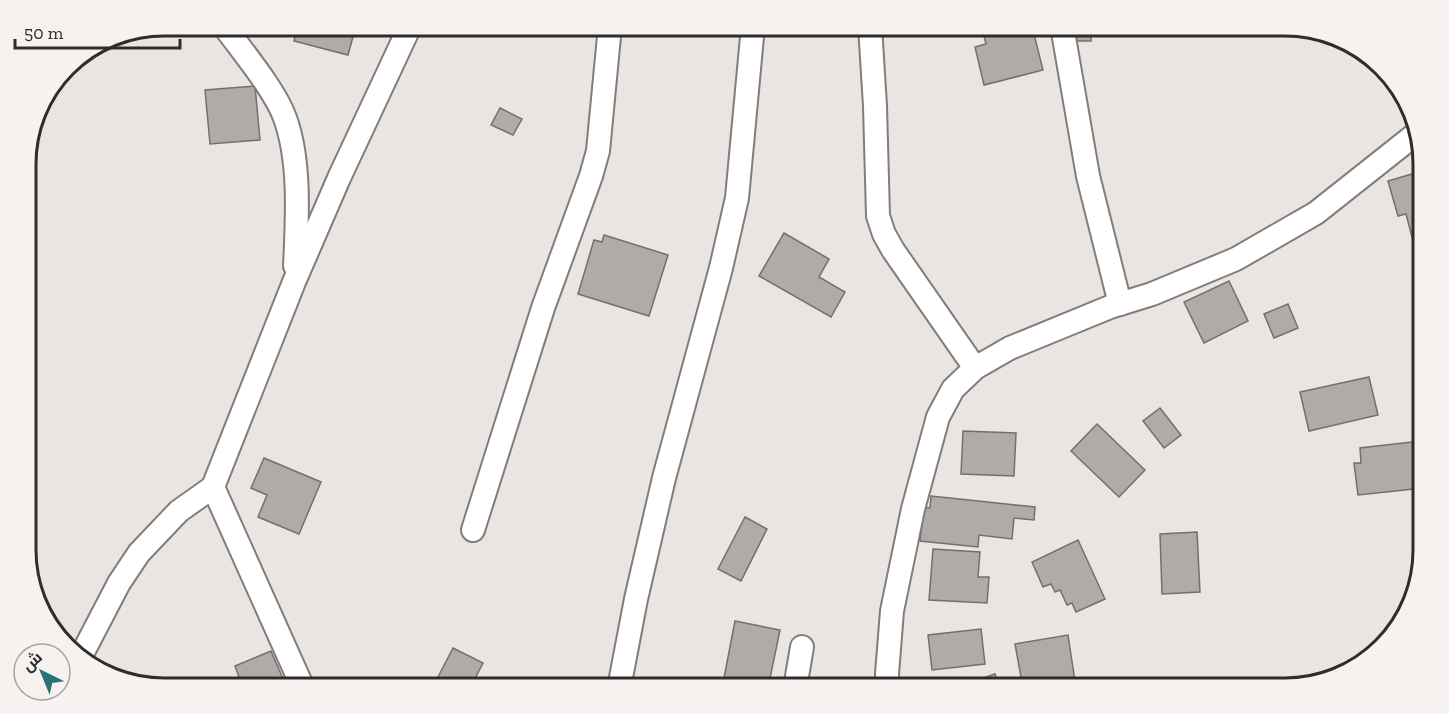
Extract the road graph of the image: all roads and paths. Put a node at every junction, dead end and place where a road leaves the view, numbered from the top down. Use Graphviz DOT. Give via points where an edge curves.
graph roads {
  1 [pos="231,36"];
  2 [pos="407,36"];
  3 [pos="609,36"];
  4 [pos="752,36"];
  5 [pos="870,36"];
  6 [pos="1064,36"];
  7 [pos="1410,138"];
  8 [pos="294,282"];
  9 [pos="1120,304"];
  10 [pos="975,368"];
  11 [pos="213,487"];
  12 [pos="473,530"];
  13 [pos="802,647"];
  14 [pos="84,649"];
  15 [pos="299,678"];
  16 [pos="622,678"];
  17 [pos="797,678"];
  18 [pos="887,678"];
  1 -- 8 [label="street" via="286,119 298,206"];
  2 -- 8 [label="street"];
  3 -- 12 [label="street" via="598,151"];
  4 -- 16 [label="street" via="737,198 664,478"];
  5 -- 10 [label="street" via="878,216 893,250"];
  6 -- 9 [label="street" via="1088,176"];
  7 -- 9 [label="street" via="1316,213 1236,259"];
  8 -- 11 [label="street"];
  9 -- 10 [label="street" via="1010,348"];
  10 -- 18 [label="street" via="953,389 938,417 929,447 892,611"];
  11 -- 14 [label="street" via="179,511 139,553"];
  11 -- 15 [label="street"];
  13 -- 17 [label="street"];
}
